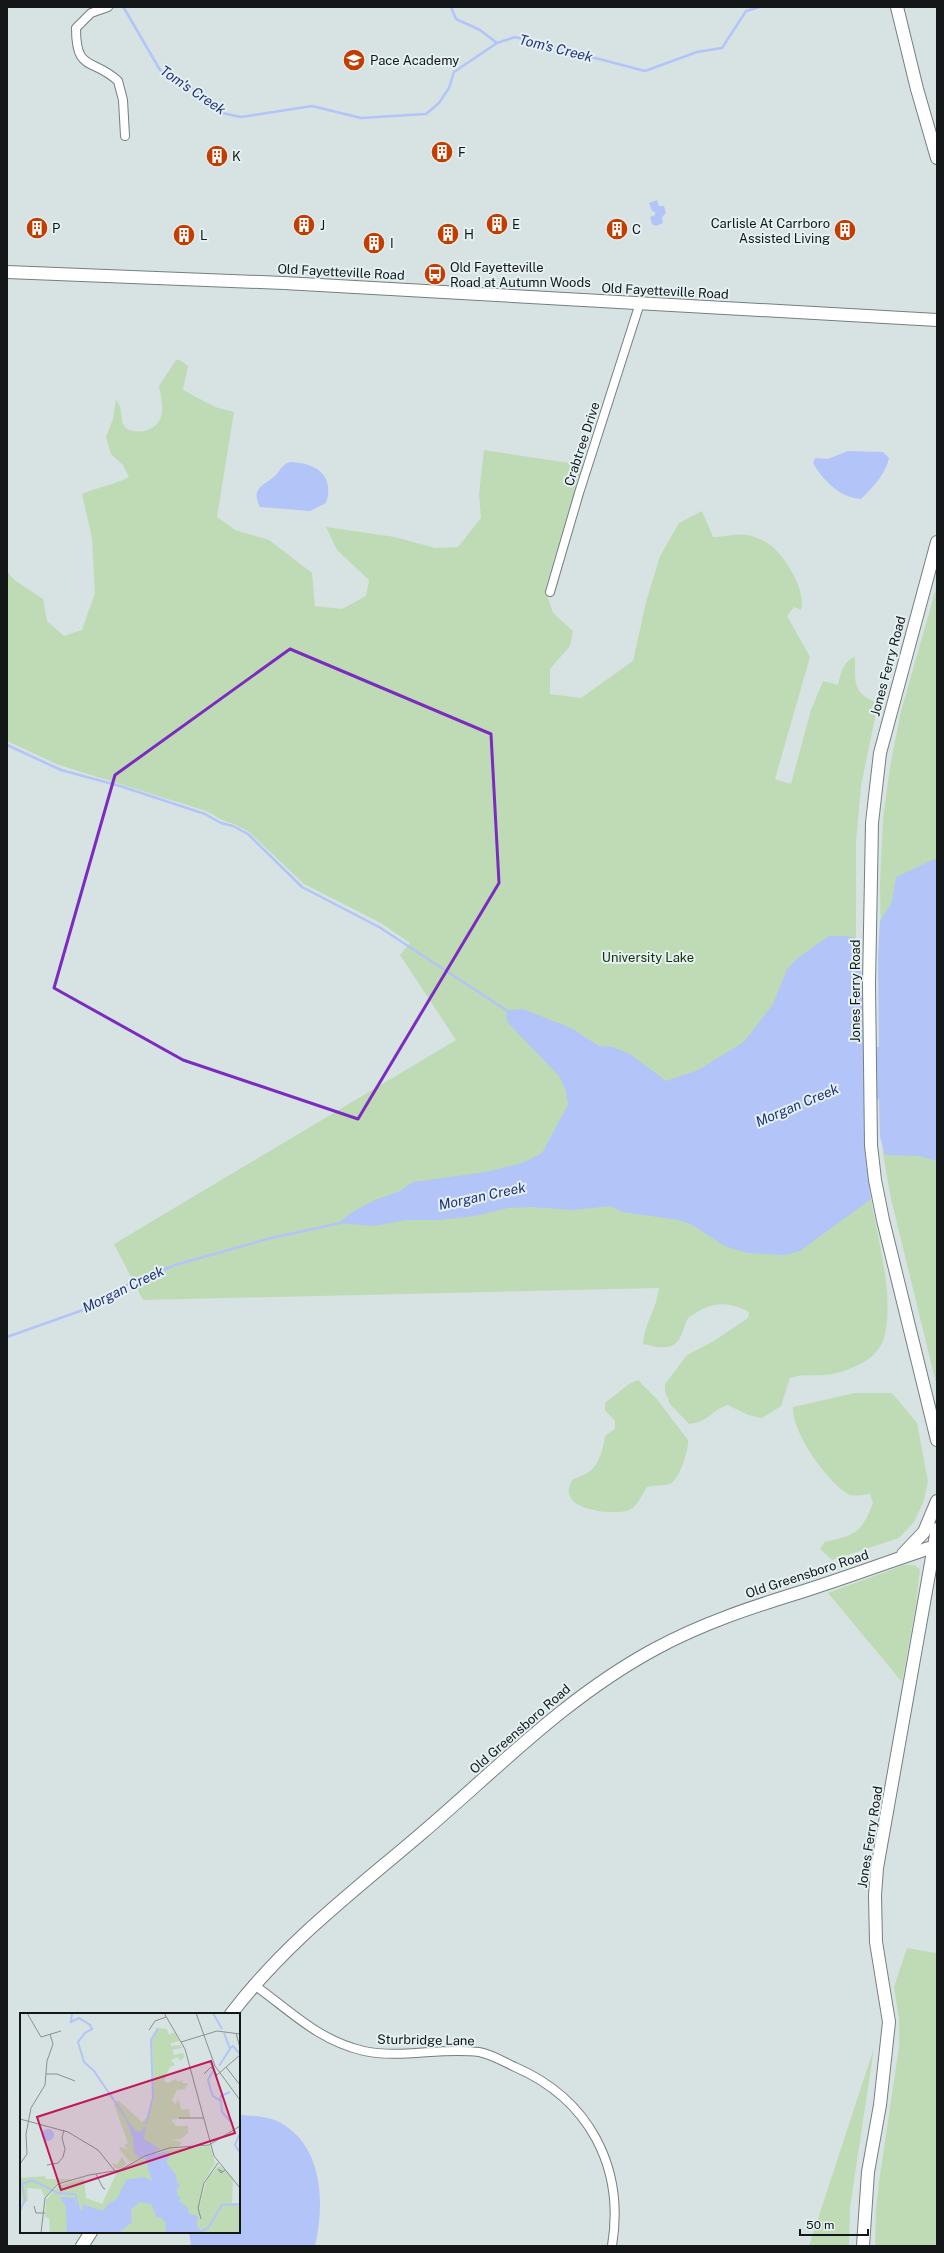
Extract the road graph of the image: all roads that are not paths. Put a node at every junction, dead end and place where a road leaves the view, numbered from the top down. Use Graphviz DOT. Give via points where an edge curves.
graph roads {
  1 [pos="108,7"];
  2 [pos="897,7"];
  3 [pos="125,136"];
  4 [pos="937,158"];
  5 [pos="7,272"];
  6 [pos="640,304"];
  7 [pos="937,320"];
  8 [pos="937,542"];
  9 [pos="550,592"];
  10 [pos="937,1440"];
  11 [pos="937,1501"];
  12 [pos="937,1529"];
  13 [pos="935,1546"];
  14 [pos="900,1558"];
  15 [pos="253,1984"];
  16 [pos="231,2013"];
  17 [pos="90,2233"];
  18 [pos="82,2246"];
  19 [pos="612,2246"];
  20 [pos="863,2246"];
  1 -- 3 [label="street" via="91,13 76,28 76,49 80,58 118,81 123,100"];
  2 -- 4 [label="street" via="909,62"];
  5 -- 6 [label="street, Old Fayetteville Road" via="284,283"];
  6 -- 7 [label="street, Old Fayetteville Road"];
  6 -- 9 [label="street, Crabtree Drive"];
  8 -- 10 [label="street, Jones Ferry Road" via="880,753 872,831 869,983 871,1145 875,1180"];
  11 -- 14 [label="street" via="924,1532"];
  12 -- 13 [label="street, Jones Ferry Road"];
  13 -- 14 [label="street, Old Greensboro Road"];
  13 -- 20 [label="street, Jones Ferry Road" via="877,1868 876,1942 889,2022 880,2104 868,2172"];
  14 -- 15 [label="street, Old Greensboro Road" via="724,1617 654,1649 602,1680 550,1719 314,1924"];
  15 -- 16 [label="street, Old Greensboro Road"];
  15 -- 19 [label="street, Sturbridge Lane" via="303,2024 339,2044 385,2053 479,2052 529,2072 555,2089 581,2115 602,2150 611,2175 615,2202"];
  17 -- 18 [label="street"];
}
